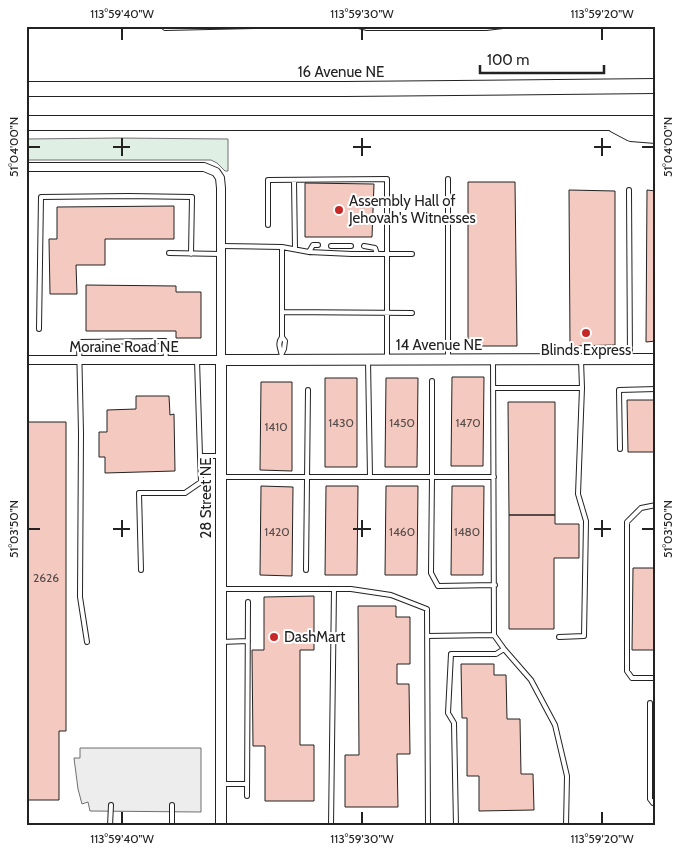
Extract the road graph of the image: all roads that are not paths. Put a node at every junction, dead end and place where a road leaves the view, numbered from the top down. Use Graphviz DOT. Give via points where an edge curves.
graph roads {
  1 [pos="163,26"];
  2 [pos="254,26"];
  3 [pos="359,26"];
  4 [pos="503,26"];
  5 [pos="656,80"];
  6 [pos="632,86"];
  7 [pos="656,86"];
  8 [pos="26,88"];
  9 [pos="26,123"];
  10 [pos="612,123"];
  11 [pos="656,123"];
  12 [pos="656,136"];
  13 [pos="26,167"];
  14 [pos="448,179"];
  15 [pos="294,180"];
  16 [pos="629,190"];
  17 [pos="268,225"];
  18 [pos="318,245"];
  19 [pos="221,246"];
  20 [pos="331,246"];
  21 [pos="351,246"];
  22 [pos="364,246"];
  23 [pos="282,247"];
  24 [pos="295,248"];
  25 [pos="309,252"];
  26 [pos="169,253"];
  27 [pos="191,254"];
  28 [pos="221,254"];
  29 [pos="377,254"];
  30 [pos="386,254"];
  31 [pos="412,254"];
  32 [pos="282,312"];
  33 [pos="387,313"];
  34 [pos="412,313"];
  35 [pos="39,329"];
  36 [pos="282,357"];
  37 [pos="493,359"];
  38 [pos="581,359"];
  39 [pos="630,359"];
  40 [pos="656,359"];
  41 [pos="26,360"];
  42 [pos="80,360"];
  43 [pos="166,360"];
  44 [pos="197,360"];
  45 [pos="221,360"];
  46 [pos="368,360"];
  47 [pos="387,360"];
  48 [pos="448,360"];
  49 [pos="432,380"];
  50 [pos="493,388"];
  51 [pos="582,388"];
  52 [pos="308,390"];
  53 [pos="656,390"];
  54 [pos="620,449"];
  55 [pos="200,456"];
  56 [pos="221,456"];
  57 [pos="221,477"];
  58 [pos="308,477"];
  59 [pos="370,477"];
  60 [pos="432,477"];
  61 [pos="494,477"];
  62 [pos="656,505"];
  63 [pos="141,570"];
  64 [pos="306,570"];
  65 [pos="495,585"];
  66 [pos="334,589"];
  67 [pos="221,590"];
  68 [pos="248,602"];
  69 [pos="494,635"];
  70 [pos="427,636"];
  71 [pos="559,637"];
  72 [pos="248,641"];
  73 [pos="87,642"];
  74 [pos="221,642"];
  75 [pos="504,648"];
  76 [pos="656,678"];
  77 [pos="650,703"];
  78 [pos="221,784"];
  79 [pos="248,784"];
  80 [pos="247,796"];
  81 [pos="656,803"];
  82 [pos="111,805"];
  83 [pos="172,805"];
  84 [pos="110,826"];
  85 [pos="172,826"];
  86 [pos="221,826"];
  87 [pos="331,826"];
  88 [pos="428,826"];
  89 [pos="456,826"];
  90 [pos="566,826"];
  1 -- 2 [label="lane"];
  3 -- 4 [label="lane"];
  5 -- 6 [label="highway"];
  6 -- 7 [label="highway, 16 Avenue NE"];
  6 -- 8 [label="highway, 16 Avenue NE"];
  9 -- 10 [label="highway"];
  10 -- 11 [label="highway"];
  10 -- 12 [label="highway" via="631,134"];
  13 -- 19 [label="street, 28 Street NE" via="204,167 216,172 220,178"];
  14 -- 48 [label="lane"];
  15 -- 17 [label="lane" via="268,180"];
  15 -- 24 [label="lane"];
  15 -- 30 [label="lane" via="387,179"];
  16 -- 39 [label="lane"];
  18 -- 25 [label="lane" via="313,245"];
  19 -- 23 [label="lane"];
  19 -- 28 [label="street, 28 Street NE"];
  20 -- 21 [label="lane"];
  22 -- 29 [label="lane" via="374,248"];
  23 -- 24 [label="lane"];
  23 -- 32 [label="lane"];
  24 -- 25 [label="lane"];
  25 -- 29 [label="lane"];
  26 -- 27 [label="lane"];
  27 -- 28 [label="lane"];
  27 -- 35 [label="lane" via="192,197 41,197"];
  28 -- 45 [label="street, 28 Street NE"];
  29 -- 30 [label="lane"];
  30 -- 31 [label="lane"];
  30 -- 33 [label="lane"];
  32 -- 33 [label="lane"];
  32 -- 36 [label="lane" via="282,337 285,341"];
  33 -- 34 [label="lane"];
  33 -- 47 [label="lane"];
  36 -- 45 [label="street, 14 Avenue NE"];
  36 -- 46 [label="street, 14 Avenue NE"];
  37 -- 38 [label="street, 14 Avenue NE"];
  37 -- 48 [label="street, 14 Avenue NE"];
  37 -- 50 [label="lane"];
  38 -- 39 [label="street, 14 Avenue NE"];
  38 -- 51 [label="lane"];
  39 -- 40 [label="street, 14 Avenue NE"];
  41 -- 42 [label="street, Moraine Road NE"];
  42 -- 43 [label="street, Moraine Road NE"];
  42 -- 43 [label="lane" via="79,342 165,341"];
  42 -- 73 [label="lane" via="80,597"];
  43 -- 44 [label="street, Moraine Road NE"];
  44 -- 45 [label="street, Moraine Road NE"];
  44 -- 55 [label="lane"];
  45 -- 56 [label="street, 28 Street NE"];
  46 -- 47 [label="street, 14 Avenue NE"];
  46 -- 59 [label="lane"];
  47 -- 48 [label="street, 14 Avenue NE"];
  49 -- 60 [label="lane"];
  50 -- 51 [label="lane"];
  50 -- 61 [label="lane"];
  51 -- 71 [label="lane" via="578,494 586,521 584,636"];
  52 -- 58 [label="lane"];
  53 -- 54 [label="lane" via="619,390"];
  55 -- 56 [label="lane"];
  55 -- 63 [label="lane" via="201,482 185,493 139,493"];
  56 -- 57 [label="street, 28 Street NE"];
  57 -- 58 [label="lane"];
  57 -- 67 [label="street, 28 Street NE"];
  58 -- 59 [label="lane"];
  58 -- 64 [label="lane"];
  59 -- 60 [label="lane"];
  60 -- 61 [label="lane"];
  60 -- 65 [label="lane" via="431,573 438,586"];
  61 -- 65 [label="lane"];
  62 -- 76 [label="lane" via="641,508 627,522 627,671 632,678"];
  65 -- 69 [label="lane"];
  66 -- 67 [label="lane"];
  66 -- 70 [label="lane" via="391,595 427,609"];
  66 -- 87 [label="lane"];
  67 -- 74 [label="street, 28 Street NE"];
  68 -- 72 [label="lane"];
  69 -- 70 [label="lane"];
  69 -- 75 [label="lane"];
  70 -- 88 [label="lane"];
  72 -- 74 [label="lane"];
  72 -- 79 [label="lane"];
  74 -- 78 [label="street, 28 Street NE"];
  75 -- 89 [label="lane" via="496,654 451,654 448,713 454,723"];
  75 -- 90 [label="lane" via="531,680 555,725 567,776"];
  77 -- 81 [label="lane" via="650,799"];
  78 -- 79 [label="lane"];
  78 -- 86 [label="street, 28 Street NE"];
  79 -- 80 [label="lane"];
  82 -- 84 [label="lane"];
  83 -- 85 [label="lane"];
}
